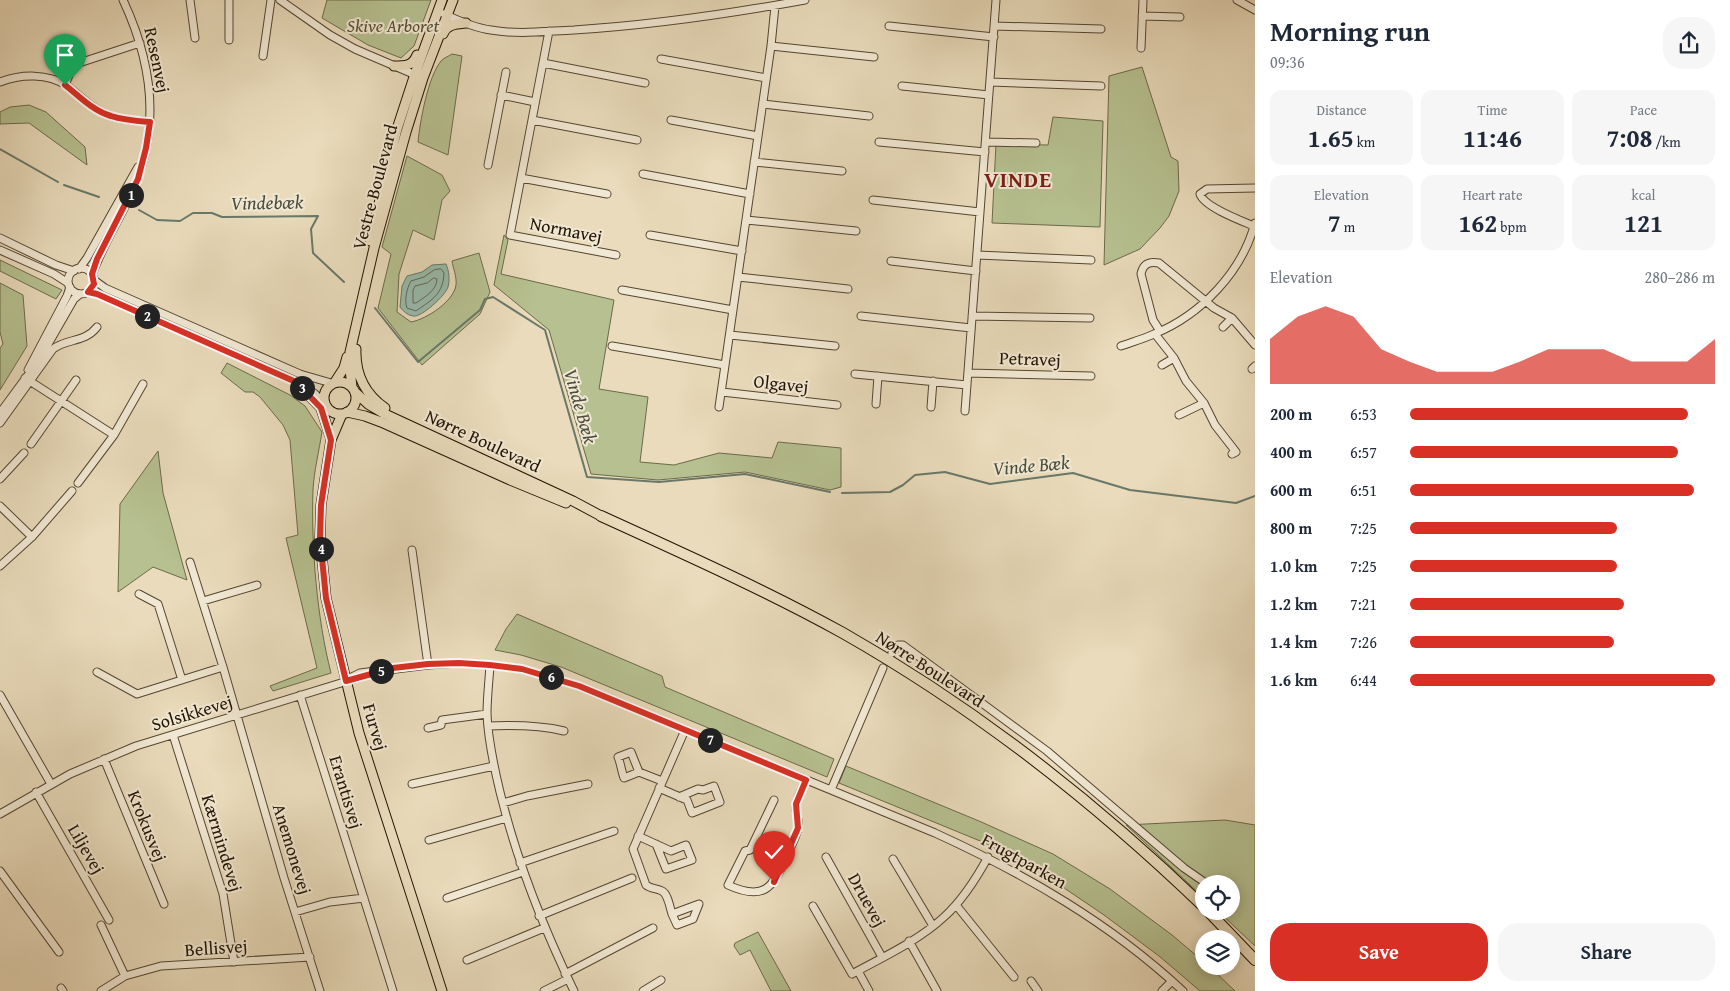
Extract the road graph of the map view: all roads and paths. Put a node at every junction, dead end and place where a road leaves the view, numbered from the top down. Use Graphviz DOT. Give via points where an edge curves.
graph roads {
  1 [pos="123,0"];
  2 [pos="190,0"];
  3 [pos="229,0"];
  4 [pos="271,0"];
  5 [pos="280,0"];
  6 [pos="442,0"];
  7 [pos="453,0"];
  8 [pos="805,0"];
  9 [pos="996,0"];
  10 [pos="1143,0"];
  11 [pos="1237,0"];
  12 [pos="775,6"];
  13 [pos="1255,10"];
  14 [pos="437,11"];
  15 [pos="446,15"];
  16 [pos="1142,16"];
  17 [pos="1180,17"];
  18 [pos="433,21"];
  19 [pos="466,23"];
  20 [pos="889,26"];
  21 [pos="994,26"];
  22 [pos="1101,29"];
  23 [pos="549,31"];
  24 [pos="994,37"];
  25 [pos="195,38"];
  26 [pos="229,40"];
  27 [pos="140,43"];
  28 [pos="771,46"];
  29 [pos="1141,48"];
  30 [pos="263,56"];
  31 [pos="874,57"];
  32 [pos="661,59"];
  33 [pos="543,63"];
  34 [pos="394,66"];
  35 [pos="506,72"];
  36 [pos="419,76"];
  37 [pos="766,78"];
  38 [pos="0,82"];
  39 [pos="990,82"];
  40 [pos="645,83"];
  41 [pos="65,85"];
  42 [pos="902,86"];
  43 [pos="1101,86"];
  44 [pos="502,95"];
  45 [pos="989,95"];
  46 [pos="417,96"];
  47 [pos="535,102"];
  48 [pos="762,104"];
  49 [pos="869,116"];
  50 [pos="532,120"];
  51 [pos="670,120"];
  52 [pos="150,122"];
  53 [pos="758,136"];
  54 [pos="637,140"];
  55 [pos="878,142"];
  56 [pos="986,142"];
  57 [pos="1036,142"];
  58 [pos="985,152"];
  59 [pos="143,157"];
  60 [pos="754,162"];
  61 [pos="488,165"];
  62 [pos="842,171"];
  63 [pos="644,174"];
  64 [pos="521,178"];
  65 [pos="1255,188"];
  66 [pos="607,194"];
  67 [pos="750,194"];
  68 [pos="873,200"];
  69 [pos="980,212"];
  70 [pos="746,220"];
  71 [pos="1254,228"];
  72 [pos="856,231"];
  73 [pos="650,235"];
  74 [pos="0,238"];
  75 [pos="0,250"];
  76 [pos="742,251"];
  77 [pos="616,255"];
  78 [pos="977,255"];
  79 [pos="1091,260"];
  80 [pos="891,261"];
  81 [pos="77,270"];
  82 [pos="976,270"];
  83 [pos="93,277"];
  84 [pos="738,277"];
  85 [pos="69,285"];
  86 [pos="848,289"];
  87 [pos="622,290"];
  88 [pos="88,292"];
  89 [pos="80,294"];
  90 [pos="1206,301"];
  91 [pos="362,305"];
  92 [pos="733,310"];
  93 [pos="861,316"];
  94 [pos="972,316"];
  95 [pos="1090,318"];
  96 [pos="1232,318"];
  97 [pos="97,327"];
  98 [pos="1223,327"];
  99 [pos="971,328"];
  100 [pos="1158,333"];
  101 [pos="730,336"];
  102 [pos="1255,345"];
  103 [pos="612,346"];
  104 [pos="835,346"];
  105 [pos="1121,346"];
  106 [pos="1174,358"];
  107 [pos="725,365"];
  108 [pos="1162,366"];
  109 [pos="968,373"];
  110 [pos="855,374"];
  111 [pos="878,376"];
  112 [pos="1091,376"];
  113 [pos="28,379"];
  114 [pos="76,380"];
  115 [pos="933,381"];
  116 [pos="296,382"];
  117 [pos="333,383"];
  118 [pos="143,384"];
  119 [pos="967,385"];
  120 [pos="354,390"];
  121 [pos="722,392"];
  122 [pos="62,401"];
  123 [pos="1204,403"];
  124 [pos="876,404"];
  125 [pos="837,405"];
  126 [pos="326,406"];
  127 [pos="931,407"];
  128 [pos="719,408"];
  129 [pos="965,411"];
  130 [pos="0,412"];
  131 [pos="344,413"];
  132 [pos="1178,414"];
  133 [pos="0,422"];
  134 [pos="114,434"];
  135 [pos="331,437"];
  136 [pos="447,442"];
  137 [pos="31,444"];
  138 [pos="24,453"];
  139 [pos="1232,454"];
  140 [pos="0,479"];
  141 [pos="78,483"];
  142 [pos="72,491"];
  143 [pos="0,506"];
  144 [pos="601,516"];
  145 [pos="32,537"];
  146 [pos="412,550"];
  147 [pos="190,562"];
  148 [pos="0,566"];
  149 [pos="257,585"];
  150 [pos="139,594"];
  151 [pos="203,602"];
  152 [pos="892,652"];
  153 [pos="428,664"];
  154 [pos="490,665"];
  155 [pos="222,667"];
  156 [pos="883,668"];
  157 [pos="97,672"];
  158 [pos="182,680"];
  159 [pos="346,681"];
  160 [pos="0,695"];
  161 [pos="300,695"];
  162 [pos="487,714"];
  163 [pos="236,715"];
  164 [pos="488,726"];
  165 [pos="428,728"];
  166 [pos="564,730"];
  167 [pos="685,730"];
  168 [pos="173,734"];
  169 [pos="104,759"];
  170 [pos="494,766"];
  171 [pos="639,772"];
  172 [pos="806,780"];
  173 [pos="51,784"];
  174 [pos="412,784"];
  175 [pos="588,784"];
  176 [pos="660,785"];
  177 [pos="831,790"];
  178 [pos="36,792"];
  179 [pos="678,796"];
  180 [pos="774,800"];
  181 [pos="503,803"];
  182 [pos="0,814"];
  183 [pos="507,818"];
  184 [pos="614,830"];
  185 [pos="638,836"];
  186 [pos="429,840"];
  187 [pos="656,844"];
  188 [pos="826,857"];
  189 [pos="988,857"];
  190 [pos="893,858"];
  191 [pos="520,863"];
  192 [pos="0,871"];
  193 [pos="523,872"];
  194 [pos="1195,876"];
  195 [pos="632,878"];
  196 [pos="364,898"];
  197 [pos="448,898"];
  198 [pos="1195,899"];
  199 [pos="164,904"];
  200 [pos="956,905"];
  201 [pos="813,906"];
  202 [pos="295,912"];
  203 [pos="672,914"];
  204 [pos="540,916"];
  205 [pos="109,920"];
  206 [pos="1217,920"];
  207 [pos="101,925"];
  208 [pos="933,926"];
  209 [pos="544,928"];
  210 [pos="653,928"];
  211 [pos="909,941"];
  212 [pos="59,952"];
  213 [pos="310,957"];
  214 [pos="882,957"];
  215 [pos="467,960"];
  216 [pos="1255,960"];
  217 [pos="234,962"];
  218 [pos="858,971"];
  219 [pos="125,976"];
  220 [pos="567,976"];
  221 [pos="1014,977"];
  222 [pos="661,980"];
  223 [pos="1172,981"];
  224 [pos="1030,982"];
  225 [pos="101,991"];
  226 [pos="320,991"];
  227 [pos="393,991"];
  228 [pos="442,991"];
  229 [pos="544,991"];
  230 [pos="574,991"];
  231 [pos="642,991"];
  232 [pos="869,991"];
  233 [pos="937,991"];
  234 [pos="1038,991"];
  235 [pos="1162,991"];
  236 [pos="1183,991"];
  1 -- 27 [label="street, Resenvej"];
  2 -- 25 [label="street"];
  3 -- 26 [label="street"];
  4 -- 30 [label="street"];
  5 -- 34 [label="street" via="330,35"];
  6 -- 14 [label="main road, Vestre Boulevard"];
  7 -- 15 [label="main road, Vestre Boulevard"];
  8 -- 12 [label="street"];
  9 -- 21 [label="street"];
  10 -- 16 [label="street"];
  11 -- 13 [label="street"];
  12 -- 23 [label="street" via="607,28"];
  12 -- 28 [label="street"];
  14 -- 15 [label="street"];
  14 -- 18 [label="main road, Vestre Boulevard"];
  15 -- 19 [label="street"];
  15 -- 36 [label="main road, Vestre Boulevard"];
  16 -- 17 [label="street"];
  16 -- 29 [label="street"];
  18 -- 34 [label="main road" via="415,61"];
  18 -- 36 [label="main road, Vestre Boulevard"];
  19 -- 23 [label="street" via="486,30 516,33"];
  19 -- 46 [label="main road" via="445,29 423,89"];
  20 -- 24 [label="street"];
  21 -- 22 [label="street"];
  21 -- 24 [label="street"];
  23 -- 33 [label="street, Normavej"];
  24 -- 39 [label="street"];
  27 -- 41 [label="street" via="79,63 72,68"];
  27 -- 52 [label="street, Resenvej" via="151,96"];
  28 -- 31 [label="street"];
  28 -- 37 [label="street"];
  32 -- 37 [label="street"];
  33 -- 40 [label="street"];
  33 -- 47 [label="street, Normavej"];
  34 -- 36 [label="street"];
  35 -- 44 [label="street"];
  36 -- 46 [label="main road, Vestre Boulevard"];
  36 -- 117 [label="main road, Vestre Boulevard" via="397,129 344,368"];
  37 -- 48 [label="street"];
  38 -- 41 [label="street" via="41,76"];
  39 -- 43 [label="street"];
  39 -- 45 [label="street"];
  41 -- 52 [label="street" via="104,114"];
  42 -- 45 [label="street"];
  44 -- 47 [label="street"];
  44 -- 61 [label="street"];
  45 -- 56 [label="street"];
  46 -- 91 [label="main road, Vestre Boulevard" via="374,248"];
  47 -- 50 [label="street, Normavej"];
  48 -- 49 [label="street"];
  48 -- 53 [label="street"];
  50 -- 54 [label="street"];
  50 -- 64 [label="street, Normavej"];
  51 -- 53 [label="street"];
  52 -- 59 [label="street, Resenvej"];
  53 -- 60 [label="street"];
  55 -- 58 [label="street"];
  56 -- 57 [label="street"];
  56 -- 58 [label="street"];
  58 -- 69 [label="street"];
  59 -- 81 [label="street, Resenvej" via="87,258"];
  59 -- 83 [label="street, Resenvej" via="134,188 97,259"];
  60 -- 62 [label="street"];
  60 -- 67 [label="street"];
  63 -- 67 [label="street"];
  64 -- 66 [label="street"];
  64 -- 77 [label="street, Normavej" via="510,235"];
  65 -- 71 [label="street" via="1207,189 1200,194 1205,202"];
  67 -- 70 [label="street"];
  68 -- 69 [label="street"];
  69 -- 78 [label="street"];
  70 -- 72 [label="street"];
  70 -- 76 [label="street"];
  71 -- 90 [label="street" via="1235,267"];
  73 -- 76 [label="street"];
  74 -- 81 [label="street" via="56,265"];
  75 -- 85 [label="street" via="54,274"];
  76 -- 84 [label="street"];
  78 -- 79 [label="street"];
  78 -- 82 [label="street"];
  80 -- 82 [label="street"];
  81 -- 83 [label="street" via="86,270"];
  81 -- 85 [label="street" via="70,276"];
  82 -- 94 [label="street"];
  83 -- 88 [label="street"];
  83 -- 117 [label="street" via="106,288 300,374"];
  84 -- 86 [label="street"];
  84 -- 92 [label="street"];
  85 -- 89 [label="street"];
  85 -- 113 [label="street" via="67,296 32,360"];
  87 -- 92 [label="street"];
  88 -- 89 [label="street"];
  88 -- 116 [label="street"];
  89 -- 113 [label="street" via="74,299"];
  90 -- 96 [label="street"];
  90 -- 100 [label="street"];
  90 -- 100 [label="street" via="1159,263 1146,264 1141,274"];
  91 -- 120 [label="main road, Vestre Boulevard" via="350,352"];
  91 -- 136 [label="main road" via="356,357 363,385 377,403"];
  92 -- 101 [label="street"];
  93 -- 99 [label="street"];
  94 -- 95 [label="street"];
  94 -- 99 [label="street"];
  96 -- 98 [label="street"];
  96 -- 102 [label="street"];
  97 -- 113 [label="street" via="92,334 53,349"];
  99 -- 109 [label="street"];
  100 -- 105 [label="street"];
  100 -- 106 [label="street"];
  101 -- 104 [label="street"];
  101 -- 107 [label="street"];
  103 -- 107 [label="street"];
  106 -- 108 [label="street"];
  106 -- 123 [label="street" via="1186,381"];
  107 -- 121 [label="street"];
  109 -- 112 [label="street, Petravej"];
  109 -- 119 [label="street"];
  110 -- 111 [label="street"];
  111 -- 115 [label="street"];
  111 -- 124 [label="street"];
  113 -- 122 [label="street"];
  113 -- 130 [label="street"];
  113 -- 133 [label="street"];
  114 -- 122 [label="street"];
  115 -- 119 [label="street"];
  115 -- 127 [label="street"];
  116 -- 126 [label="street" via="314,393"];
  116 -- 135 [label="main road" via="321,408"];
  117 -- 120 [label="main road" via="345,382"];
  117 -- 126 [label="main road" via="323,394"];
  118 -- 134 [label="street"];
  119 -- 129 [label="street"];
  120 -- 131 [label="main road" via="356,401 351,410"];
  120 -- 136 [label="main road, Nørre Boulevard" via="376,409"];
  121 -- 125 [label="street, Olgavej"];
  121 -- 128 [label="street"];
  122 -- 134 [label="street"];
  122 -- 137 [label="street"];
  123 -- 132 [label="street"];
  123 -- 139 [label="street" via="1215,425 1236,452"];
  126 -- 131 [label="main road" via="336,414"];
  126 -- 135 [label="main road, Furvej"];
  131 -- 135 [label="main road, Furvej"];
  131 -- 144 [label="main road, Nørre Boulevard" via="381,422 519,484"];
  134 -- 141 [label="street"];
  135 -- 159 [label="main road, Furvej" via="321,505 320,538 326,598"];
  136 -- 144 [label="main road, Nørre Boulevard"];
  138 -- 140 [label="street"];
  142 -- 145 [label="street"];
  143 -- 145 [label="street"];
  144 -- 198 [label="highway, Nørre Boulevard" via="756,588 843,634 936,690 1053,774"];
  145 -- 148 [label="street"];
  146 -- 153 [label="street"];
  147 -- 151 [label="street, Anemonevej"];
  149 -- 151 [label="street"];
  150 -- 158 [label="street" via="158,604"];
  151 -- 155 [label="street, Anemonevej"];
  152 -- 194 [label="street" via="898,645 903,645 1047,751"];
  153 -- 154 [label="street, Frugtparken"];
  153 -- 159 [label="street, Frugtparken" via="380,671"];
  154 -- 162 [label="street"];
  154 -- 167 [label="street, Frugtparken" via="530,671 579,686"];
  155 -- 158 [label="street"];
  155 -- 163 [label="street, Anemonevej"];
  156 -- 177 [label="street"];
  157 -- 158 [label="street" via="137,694"];
  159 -- 161 [label="street, Solsikkevej"];
  159 -- 228 [label="main road, Furvej" via="359,733"];
  160 -- 173 [label="street"];
  161 -- 163 [label="street, Solsikkevej"];
  161 -- 196 [label="street, Erantisvej"];
  162 -- 164 [label="street"];
  162 -- 165 [label="street" via="442,720 441,725"];
  163 -- 168 [label="street, Solsikkevej"];
  163 -- 202 [label="street, Anemonevej"];
  164 -- 166 [label="street" via="516,724"];
  164 -- 170 [label="street"];
  167 -- 172 [label="street, Frugtparken"];
  167 -- 176 [label="street"];
  168 -- 169 [label="street, Solsikkevej"];
  168 -- 217 [label="street, Kærmindevej" via="223,894"];
  169 -- 173 [label="street, Solsikkevej"];
  169 -- 199 [label="street, Krokusvej"];
  170 -- 174 [label="street"];
  170 -- 181 [label="street"];
  171 -- 176 [label="street"];
  172 -- 177 [label="street, Frugtparken"];
  172 -- 180 [label="street" via="796,804 798,828 778,876 761,891 742,891 728,885 745,851 750,850"];
  173 -- 178 [label="street, Solsikkevej"];
  175 -- 181 [label="street"];
  176 -- 179 [label="street"];
  176 -- 185 [label="street"];
  177 -- 189 [label="street, Frugtparken"];
  178 -- 182 [label="street, Solsikkevej"];
  178 -- 205 [label="street, Liljevej"];
  179 -- 179 [label="street" via="714,786 720,802 692,813 687,800"];
  181 -- 183 [label="street"];
  183 -- 186 [label="street"];
  183 -- 191 [label="street"];
  184 -- 191 [label="street"];
  185 -- 187 [label="street"];
  185 -- 203 [label="street" via="634,855 646,885 664,893"];
  187 -- 187 [label="street" via="666,869 692,860 686,845 671,850"];
  188 -- 214 [label="street, Druevej"];
  189 -- 200 [label="street"];
  189 -- 223 [label="street, Frugtparken" via="1083,912"];
  190 -- 208 [label="street"];
  191 -- 193 [label="street"];
  192 -- 212 [label="street"];
  193 -- 197 [label="street"];
  193 -- 204 [label="street"];
  195 -- 204 [label="street"];
  196 -- 202 [label="street" via="330,902"];
  196 -- 227 [label="street, Erantisvej"];
  200 -- 208 [label="street"];
  200 -- 221 [label="street"];
  201 -- 218 [label="street" via="852,974"];
  202 -- 213 [label="street, Anemonevej"];
  204 -- 209 [label="street"];
  206 -- 216 [label="highway"];
  207 -- 219 [label="street"];
  208 -- 211 [label="street"];
  209 -- 215 [label="street"];
  209 -- 220 [label="street"];
  210 -- 220 [label="street"];
  211 -- 214 [label="street"];
  211 -- 233 [label="street"];
  213 -- 217 [label="street, Bellisvej"];
  213 -- 226 [label="street, Anemonevej"];
  214 -- 218 [label="street"];
  217 -- 219 [label="street, Bellisvej" via="162,966"];
  218 -- 232 [label="street"];
  219 -- 225 [label="street, Bellisvej"];
  220 -- 229 [label="street"];
  220 -- 230 [label="street"];
  222 -- 231 [label="street"];
  223 -- 235 [label="street"];
  223 -- 236 [label="street, Frugtparken"];
  224 -- 234 [label="street"];
}
